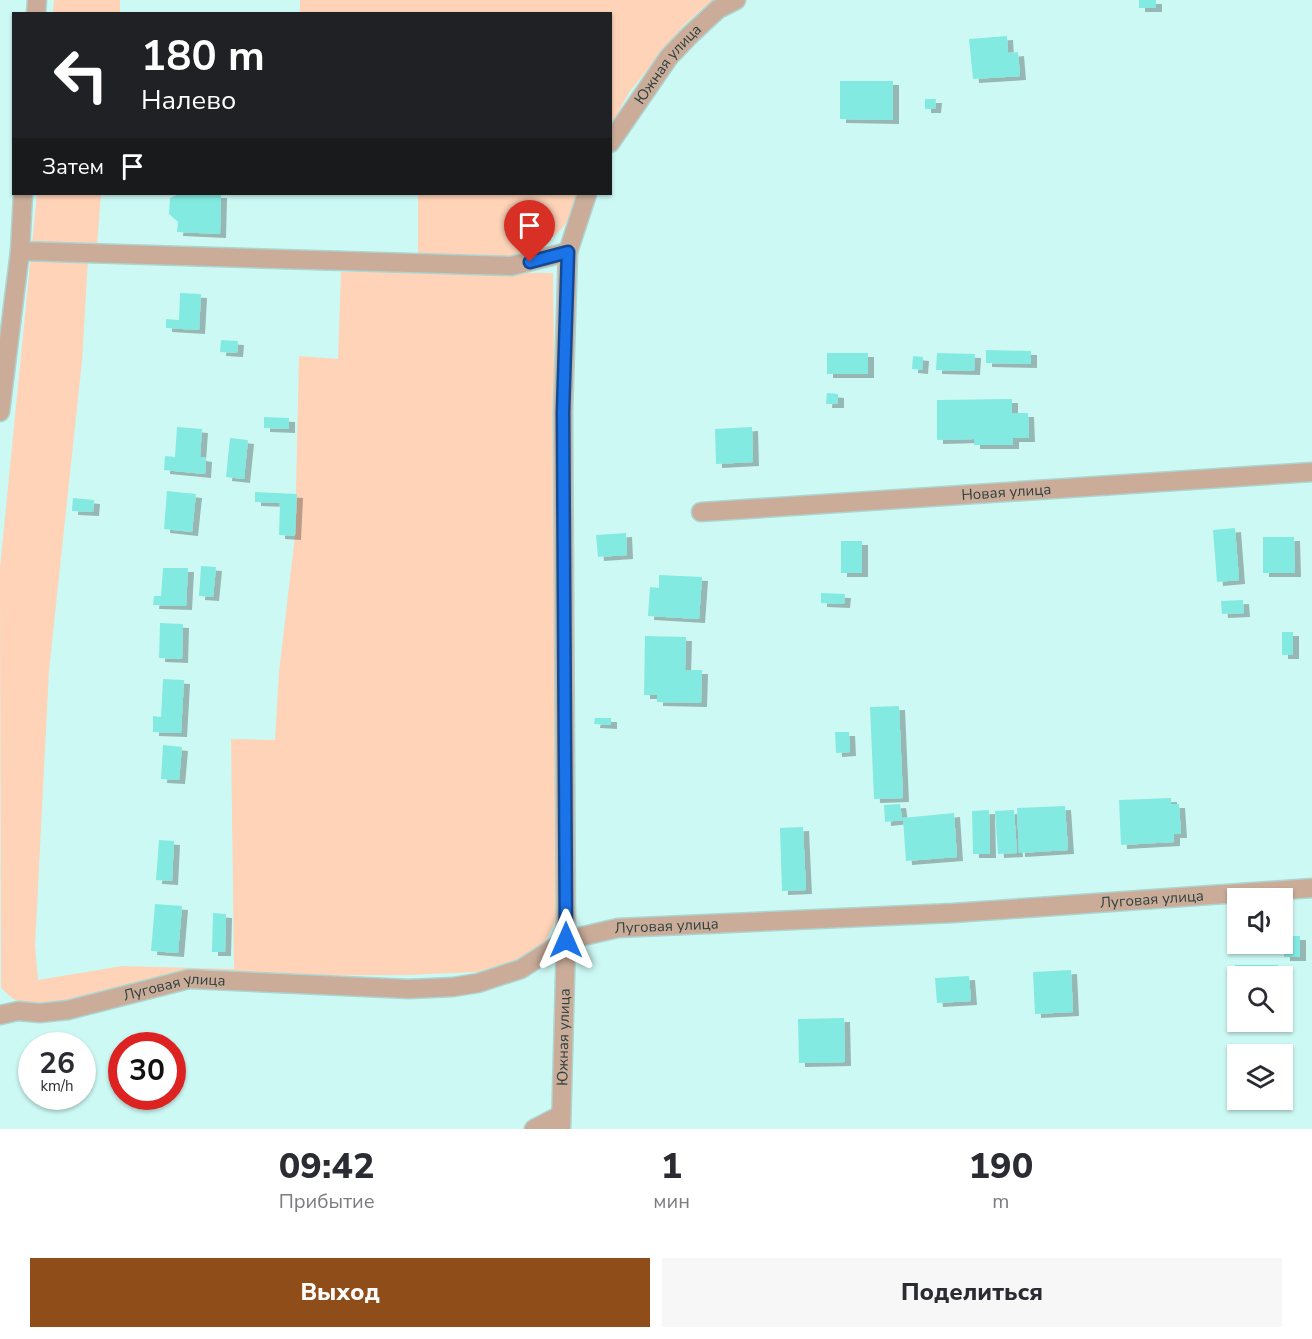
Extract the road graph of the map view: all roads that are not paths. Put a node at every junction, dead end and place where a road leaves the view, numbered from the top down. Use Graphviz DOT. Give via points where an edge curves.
graph roads {
  1 [pos="736,0"];
  2 [pos="612,140"];
  3 [pos="24,195"];
  4 [pos="587,195"];
  5 [pos="20,251"];
  6 [pos="568,252"];
  7 [pos="0,412"];
  8 [pos="1312,472"];
  9 [pos="701,512"];
  10 [pos="1312,888"];
  11 [pos="566,940"];
  12 [pos="0,1016"];
  13 [pos="561,1122"];
  14 [pos="534,1129"];
  1 -- 2 [label="street, Южная улица" via="718,9 669,57"];
  3 -- 5 [label="street"];
  4 -- 6 [label="street, Южная улица"];
  5 -- 6 [label="street" via="511,266"];
  5 -- 7 [label="street"];
  6 -- 11 [label="street, Южная улица" via="563,412"];
  8 -- 9 [label="street, Новая улица"];
  10 -- 11 [label="street, Луговая улица" via="953,913 618,928"];
  11 -- 12 [label="street, Луговая улица" via="521,969 453,987 409,989 189,979 68,1010 18,1011"];
  11 -- 13 [label="street, Южная улица"];
  13 -- 14 [label="street"];
}
